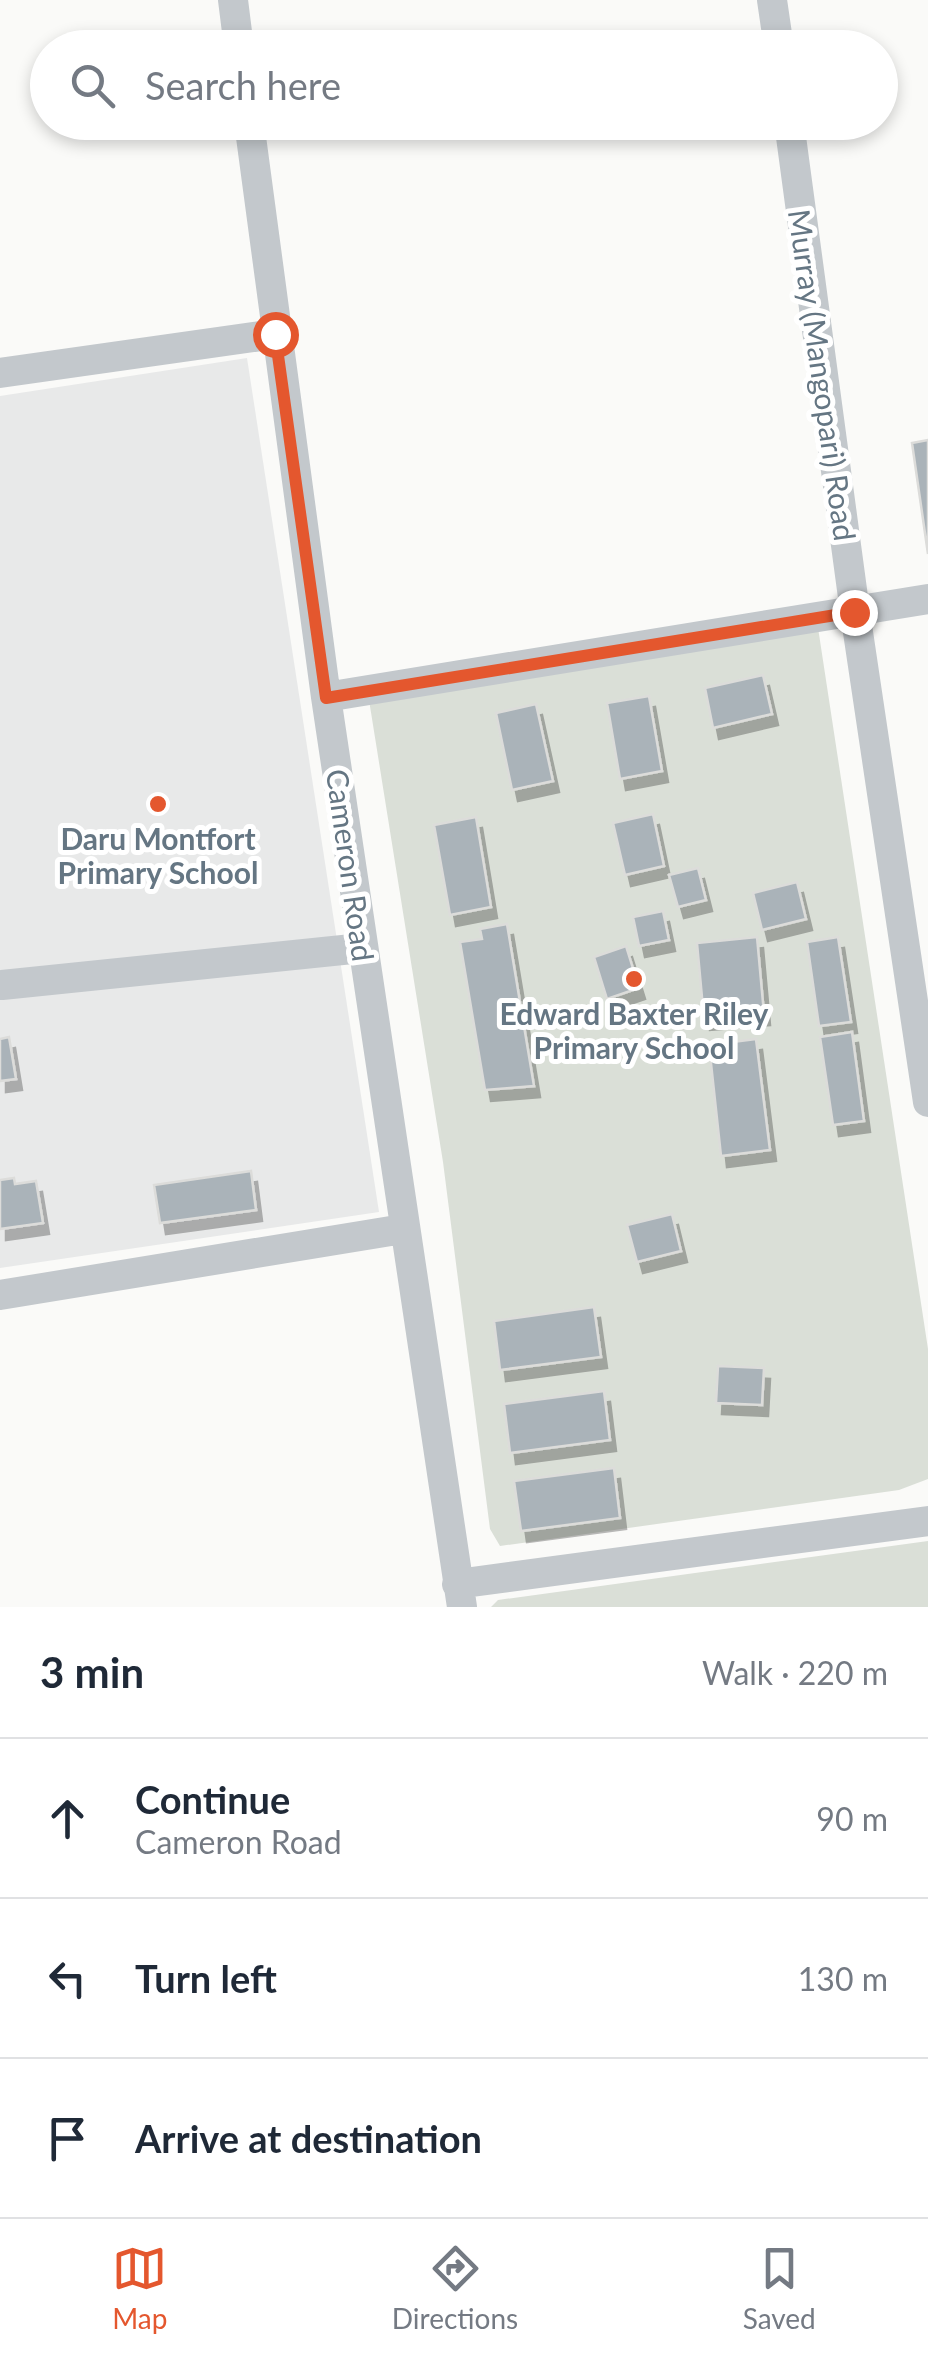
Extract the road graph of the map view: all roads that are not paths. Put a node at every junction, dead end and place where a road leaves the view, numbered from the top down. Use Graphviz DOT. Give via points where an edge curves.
graph roads {
  1 [pos="233,0"];
  2 [pos="772,0"];
  3 [pos="237,30"];
  4 [pos="776,30"];
  5 [pos="251,140"];
  6 [pos="791,140"];
  7 [pos="275,334"];
  8 [pos="0,373"];
  9 [pos="928,599"];
  10 [pos="854,612"];
  11 [pos="326,698"];
  12 [pos="362,948"];
  13 [pos="2,985"];
  14 [pos="928,1102"];
  15 [pos="403,1229"];
  16 [pos="0,1294"];
  17 [pos="928,1521"];
  18 [pos="460,1596"];
  1 -- 3 [label="street"];
  2 -- 4 [label="street"];
  5 -- 7 [label="street, Cameron Road"];
  6 -- 10 [label="street, Murray (Mangopari) Road"];
  7 -- 8 [label="street"];
  7 -- 11 [label="street, Cameron Road"];
  9 -- 10 [label="street"];
  10 -- 11 [label="street"];
  10 -- 14 [label="street, Murray (Mangopari) Road"];
  11 -- 12 [label="street, Cameron Road"];
  12 -- 13 [label="street"];
  12 -- 15 [label="street, Cameron Road"];
  15 -- 16 [label="street"];
  15 -- 18 [label="street, Cameron Road"];
  17 -- 18 [label="street"];
}
